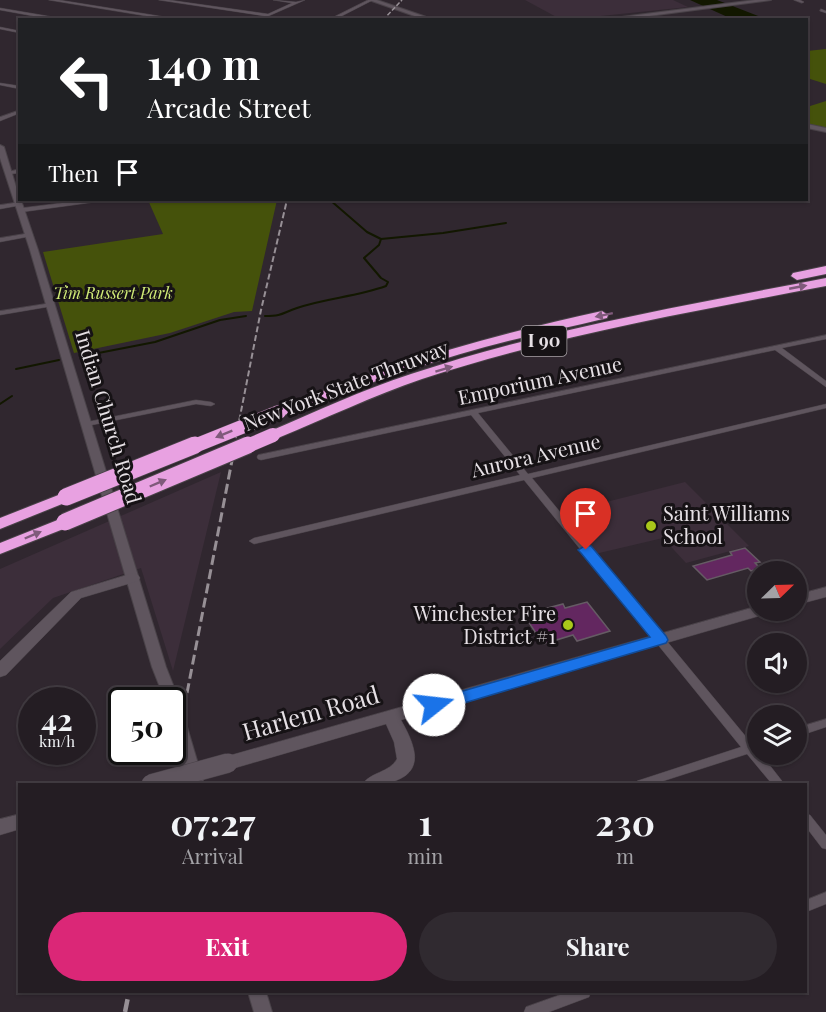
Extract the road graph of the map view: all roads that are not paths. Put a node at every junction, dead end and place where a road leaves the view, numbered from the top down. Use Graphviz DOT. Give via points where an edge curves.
graph roads {
  1 [pos="51,0"];
  2 [pos="161,0"];
  3 [pos="275,0"];
  4 [pos="303,0"];
  5 [pos="371,0"];
  6 [pos="768,0"];
  7 [pos="796,0"];
  8 [pos="802,2"];
  9 [pos="297,3"];
  10 [pos="0,9"];
  11 [pos="268,15"];
  12 [pos="53,18"];
  13 [pos="169,18"];
  14 [pos="263,18"];
  15 [pos="334,18"];
  16 [pos="427,18"];
  17 [pos="617,18"];
  18 [pos="0,28"];
  19 [pos="18,32"];
  20 [pos="0,84"];
  21 [pos="18,88"];
  22 [pos="18,112"];
  23 [pos="0,119"];
  24 [pos="808,126"];
  25 [pos="826,130"];
  26 [pos="0,147"];
  27 [pos="18,172"];
  28 [pos="10,174"];
  29 [pos="0,177"];
  30 [pos="18,198"];
  31 [pos="19,201"];
  32 [pos="84,201"];
  33 [pos="0,207"];
  34 [pos="21,207"];
  35 [pos="30,235"];
  36 [pos="0,240"];
  37 [pos="826,270"];
  38 [pos="826,282"];
  39 [pos="51,305"];
  40 [pos="0,313"];
  41 [pos="826,337"];
  42 [pos="777,348"];
  43 [pos="826,385"];
  44 [pos="211,404"];
  45 [pos="826,406"];
  46 [pos="473,412"];
  47 [pos="87,424"];
  48 [pos="261,457"];
  49 [pos="526,477"];
  50 [pos="39,508"];
  51 [pos="0,518"];
  52 [pos="0,524"];
  53 [pos="255,541"];
  54 [pos="0,549"];
  55 [pos="133,578"];
  56 [pos="826,592"];
  57 [pos="807,597"];
  58 [pos="747,614"];
  59 [pos="660,640"];
  60 [pos="0,671"];
  61 [pos="167,687"];
  62 [pos="392,718"];
  63 [pos="826,723"];
  64 [pos="807,729"];
  65 [pos="747,741"];
  66 [pos="186,750"];
  67 [pos="747,750"];
  68 [pos="765,765"];
  69 [pos="155,783"];
  70 [pos="196,783"];
  71 [pos="374,783"];
  72 [pos="644,783"];
  73 [pos="777,783"];
  74 [pos="807,820"];
  75 [pos="18,822"];
  76 [pos="0,826"];
  77 [pos="826,844"];
  78 [pos="825,901"];
  79 [pos="807,906"];
  80 [pos="257,993"];
  81 [pos="581,993"];
  82 [pos="263,1012"];
  83 [pos="531,1012"];
  1 -- 13 [label="street"];
  2 -- 11 [label="street"];
  3 -- 9 [label="street"];
  4 -- 9 [label="street"];
  5 -- 15 [label="street"];
  5 -- 16 [label="street"];
  6 -- 17 [label="street"];
  7 -- 8 [label="street"];
  9 -- 11 [label="street"];
  10 -- 12 [label="street"];
  11 -- 14 [label="street"];
  18 -- 19 [label="street"];
  20 -- 21 [label="street"];
  22 -- 23 [label="street"];
  24 -- 25 [label="street"];
  26 -- 28 [label="street, Indian Church Road"];
  27 -- 28 [label="street"];
  28 -- 29 [label="street"];
  28 -- 30 [label="street, Indian Church Road"];
  31 -- 34 [label="street, Indian Church Road"];
  32 -- 34 [label="street"];
  33 -- 34 [label="street"];
  34 -- 35 [label="street, Indian Church Road"];
  35 -- 36 [label="street"];
  35 -- 39 [label="street, Indian Church Road"];
  37 -- 50 [label="highway, New York State Thruway / I 90, one-way, bridge" via="531,330 444,354 357,382"];
  54 -- 38 [label="highway, New York State Thruway / I 90, one-way, bridge" via="415,378 594,328"];
  39 -- 40 [label="street"];
  39 -- 47 [label="street, Indian Church Road"];
  41 -- 42 [label="street, Emporium Avenue"];
  42 -- 43 [label="street"];
  42 -- 46 [label="street, Emporium Avenue"];
  44 -- 47 [label="street" via="196,402"];
  45 -- 49 [label="street, Aurora Avenue"];
  46 -- 48 [label="street, Emporium Avenue"];
  46 -- 49 [label="street"];
  47 -- 55 [label="street, Indian Church Road"];
  49 -- 53 [label="street, Aurora Avenue"];
  49 -- 59 [label="street"];
  50 -- 51 [label="highway"];
  50 -- 52 [label="highway, New York State Thruway / I 90"];
  55 -- 60 [label="main road" via="76,595"];
  55 -- 61 [label="street, Indian Church Road"];
  56 -- 57 [label="main road"];
  58 -- 59 [label="main road, Harlem Road"];
  59 -- 62 [label="main road, Harlem Road"];
  59 -- 65 [label="street"];
  62 -- 69 [label="main road, Harlem Road, bridge"];
  62 -- 71 [label="main road" via="407,759 403,769"];
  63 -- 64 [label="street"];
  66 -- 70 [label="street, Indian Church Road"];
  67 -- 72 [label="street"];
  68 -- 73 [label="street"];
  74 -- 77 [label="street"];
  75 -- 76 [label="main road"];
  78 -- 79 [label="street"];
  80 -- 82 [label="street"];
  81 -- 83 [label="street"];
}
